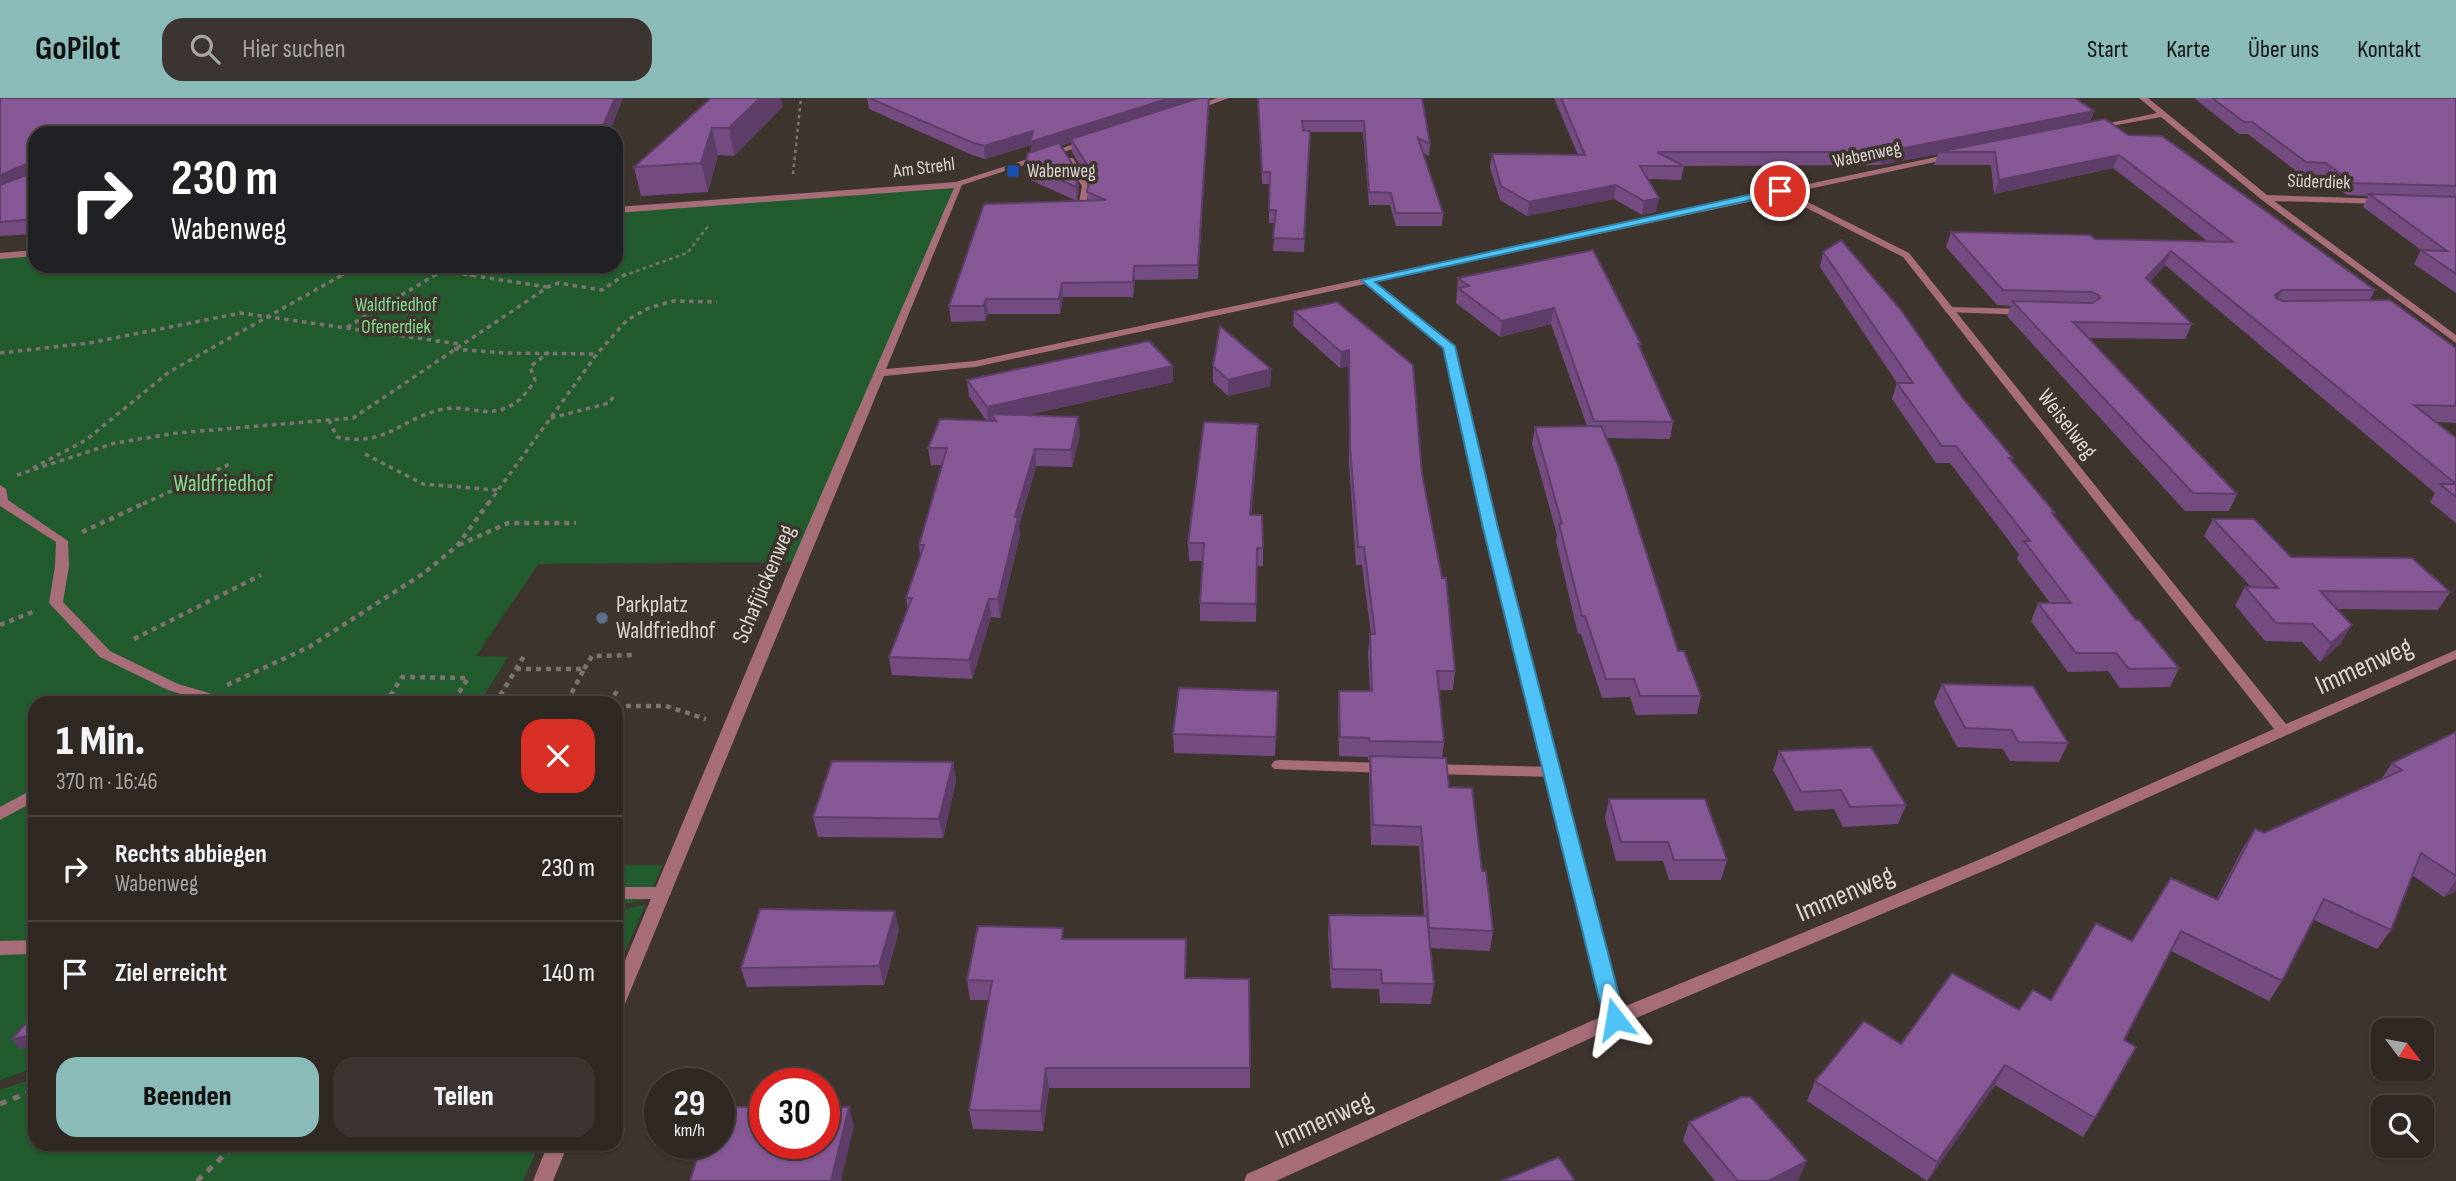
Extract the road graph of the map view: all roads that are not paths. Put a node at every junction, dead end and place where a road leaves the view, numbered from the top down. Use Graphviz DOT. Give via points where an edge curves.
graph roads {
  1 [pos="1225,98"];
  2 [pos="2143,98"];
  3 [pos="1189,110"];
  4 [pos="2163,114"];
  5 [pos="2085,129"];
  6 [pos="1102,138"];
  7 [pos="1063,150"];
  8 [pos="1967,153"];
  9 [pos="957,184"];
  10 [pos="1780,191"];
  11 [pos="2265,198"];
  12 [pos="1083,202"];
  13 [pos="2402,202"];
  14 [pos="623,209"];
  15 [pos="28,254"];
  16 [pos="0,256"];
  17 [pos="1366,280"];
  18 [pos="1950,310"];
  19 [pos="2032,312"];
  20 [pos="2404,312"];
  21 [pos="2417,312"];
  22 [pos="2456,340"];
  23 [pos="880,373"];
  24 [pos="0,489"];
  25 [pos="2456,654"];
  26 [pos="190,696"];
  27 [pos="2283,730"];
  28 [pos="1279,765"];
  29 [pos="1553,772"];
  30 [pos="28,798"];
  31 [pos="0,814"];
  32 [pos="623,892"];
  33 [pos="662,893"];
  34 [pos="28,947"];
  35 [pos="0,948"];
  36 [pos="623,987"];
  37 [pos="1615,1019"];
  38 [pos="555,1151"];
  39 [pos="543,1181"];
  40 [pos="1254,1181"];
  1 -- 3 [label="street"];
  2 -- 4 [label="street"];
  4 -- 5 [label="street"];
  4 -- 11 [label="street"];
  6 -- 7 [label="street, Am Strehl"];
  7 -- 9 [label="street, Am Strehl"];
  7 -- 12 [label="street" via="1086,186"];
  8 -- 10 [label="street, Wabenweg"];
  9 -- 14 [label="street, Am Strehl"];
  9 -- 23 [label="street, Schafjückenweg"];
  10 -- 17 [label="street, Wabenweg"];
  10 -- 18 [label="street, Weiselweg" via="1906,255"];
  11 -- 13 [label="street, Süderdiek"];
  11 -- 21 [label="street"];
  15 -- 16 [label="street"];
  17 -- 23 [label="street, Wabenweg" via="975,364"];
  17 -- 29 [label="street" via="1449,346"];
  18 -- 19 [label="street"];
  18 -- 27 [label="street, Weiselweg"];
  20 -- 21 [label="street"];
  21 -- 22 [label="street"];
  23 -- 33 [label="street, Schafjückenweg"];
  24 -- 26 [label="street" via="2,502 62,541 55,603 105,654"];
  25 -- 27 [label="street, Immenweg"];
  27 -- 37 [label="street, Immenweg" via="1993,860"];
  28 -- 29 [label="street"];
  29 -- 37 [label="street"];
  30 -- 31 [label="street"];
  32 -- 33 [label="street"];
  33 -- 36 [label="street, Schafjückenweg"];
  34 -- 35 [label="street"];
  37 -- 40 [label="street, Immenweg"];
  38 -- 39 [label="street"];
}
